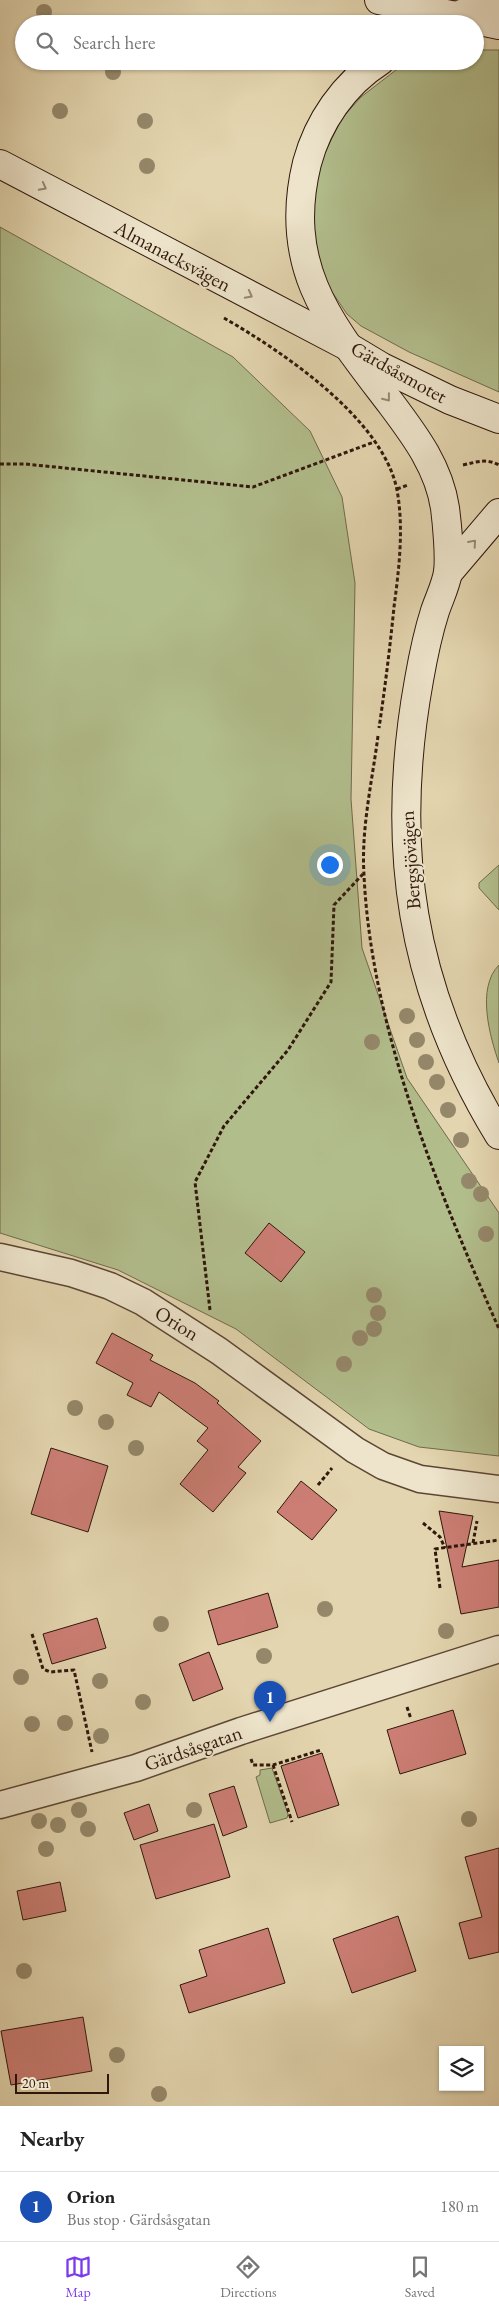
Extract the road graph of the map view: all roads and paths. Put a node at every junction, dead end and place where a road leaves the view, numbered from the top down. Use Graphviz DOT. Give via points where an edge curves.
graph roads {
  1 [pos="379,0"];
  2 [pos="494,0"];
  3 [pos="431,15"];
  4 [pos="460,15"];
  5 [pos="484,24"];
  6 [pos="499,25"];
  7 [pos="369,70"];
  8 [pos="0,164"];
  9 [pos="220,315"];
  10 [pos="347,346"];
  11 [pos="499,419"];
  12 [pos="374,442"];
  13 [pos="0,464"];
  14 [pos="499,513"];
  15 [pos="448,573"];
  16 [pos="364,873"];
  17 [pos="499,1135"];
  18 [pos="0,1257"];
  19 [pos="499,1329"];
  20 [pos="219,1350"];
  21 [pos="499,1489"];
  22 [pos="477,1521"];
  23 [pos="423,1523"];
  24 [pos="499,1540"];
  25 [pos="473,1543"];
  26 [pos="445,1548"];
  27 [pos="440,1588"];
  28 [pos="32,1634"];
  29 [pos="499,1650"];
  30 [pos="241,1731"];
  31 [pos="321,1750"];
  32 [pos="273,1765"];
  33 [pos="98,1778"];
  34 [pos="0,1805"];
  35 [pos="292,1822"];
  1 -- 3 [label="main road"];
  2 -- 4 [label="street"];
  5 -- 6 [label="main road"];
  7 -- 10 [label="main road, Gärdsåsmotet" via="352,83 330,109 311,149 301,190 299,226 304,260 322,307"];
  8 -- 10 [label="main road, Almanacksvägen, one-way"];
  9 -- 12 [label="path" via="324,386"];
  10 -- 11 [label="main road, Gärdsåsmotet" via="450,400"];
  10 -- 15 [label="main road, Bergsjövägen, one-way" via="415,434 437,474 445,508"];
  12 -- 13 [label="path" via="253,487"];
  12 -- 16 [label="path" via="387,462 397,489 400,534 392,628 365,837"];
  15 -- 14 [label="main road, Bergsjövägen, one-way"];
  15 -- 17 [label="main road, Bergsjövägen" via="434,613 419,676 410,734 405,807 407,874 414,918 435,1002 460,1062"];
  16 -- 19 [label="path" via="368,930 395,1059 440,1183"];
  16 -- 20 [label="path" via="334,905 331,982 288,1050 224,1126 195,1182 207,1297"];
  18 -- 20 [label="street, Orion" via="71,1273 110,1286 178,1322"];
  20 -- 21 [label="street, Orion" via="355,1450 383,1466 420,1480"];
  22 -- 25 [label="path"];
  23 -- 26 [label="path" via="440,1537"];
  24 -- 25 [label="path"];
  25 -- 26 [label="path"];
  26 -- 27 [label="path" via="435,1549"];
  28 -- 33 [label="path" via="43,1669 50,1672 74,1670"];
  29 -- 30 [label="street, Gärdsåsgatan"];
  30 -- 32 [label="path" via="253,1765"];
  30 -- 33 [label="street, Gärdsåsgatan"];
  31 -- 32 [label="path"];
  32 -- 35 [label="path"];
  33 -- 34 [label="street, Gärdsåsgatan"];
}
